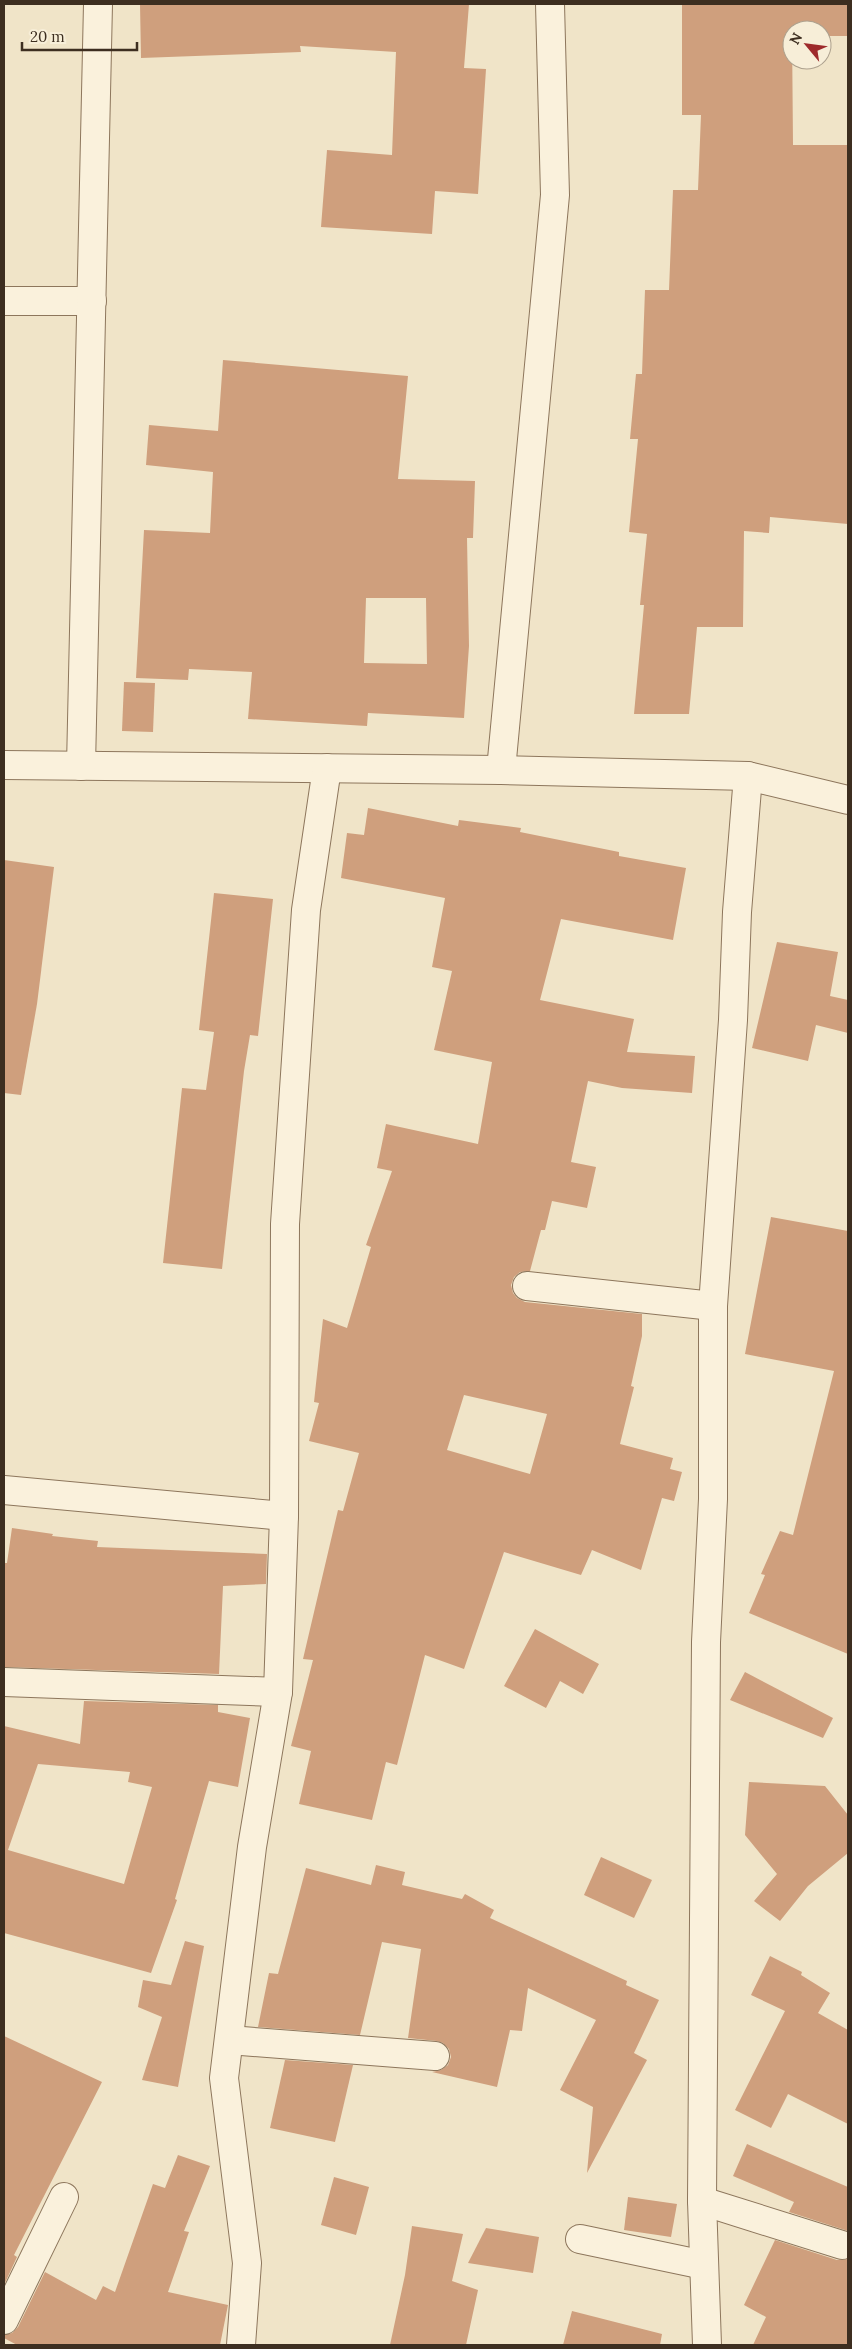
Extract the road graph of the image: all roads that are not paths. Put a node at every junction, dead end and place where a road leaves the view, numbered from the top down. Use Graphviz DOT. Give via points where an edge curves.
graph roads {
  1 [pos="98,4"];
  2 [pos="550,4"];
  3 [pos="4,301"];
  4 [pos="92,301"];
  5 [pos="4,765"];
  6 [pos="81,766"];
  7 [pos="327,768"];
  8 [pos="501,770"];
  9 [pos="748,776"];
  10 [pos="848,800"];
  11 [pos="528,1286"];
  12 [pos="713,1306"];
  13 [pos="4,1490"];
  14 [pos="284,1516"];
  15 [pos="4,1682"];
  16 [pos="278,1692"];
  17 [pos="229,2040"];
  18 [pos="435,2056"];
  19 [pos="64,2197"];
  20 [pos="702,2201"];
  21 [pos="580,2240"];
  22 [pos="842,2245"];
  23 [pos="704,2265"];
  24 [pos="4,2320"];
  25 [pos="241,2345"];
  26 [pos="707,2345"];
  1 -- 4 [label="street"];
  2 -- 8 [label="street" via="555,195"];
  3 -- 4 [label="street"];
  4 -- 6 [label="street"];
  5 -- 6 [label="street"];
  6 -- 7 [label="street"];
  7 -- 8 [label="street"];
  7 -- 14 [label="street" via="306,910 285,1224"];
  8 -- 9 [label="street"];
  9 -- 10 [label="street"];
  9 -- 12 [label="street"];
  11 -- 12 [label="street"];
  12 -- 20 [label="street" via="713,1499 706,1642"];
  13 -- 14 [label="street"];
  14 -- 16 [label="street"];
  15 -- 16 [label="street"];
  16 -- 17 [label="street" via="252,1847"];
  17 -- 18 [label="street"];
  17 -- 25 [label="street" via="224,2078 247,2263"];
  19 -- 24 [label="street"];
  20 -- 22 [label="street"];
  20 -- 23 [label="street"];
  21 -- 23 [label="street"];
  23 -- 26 [label="street"];
}
